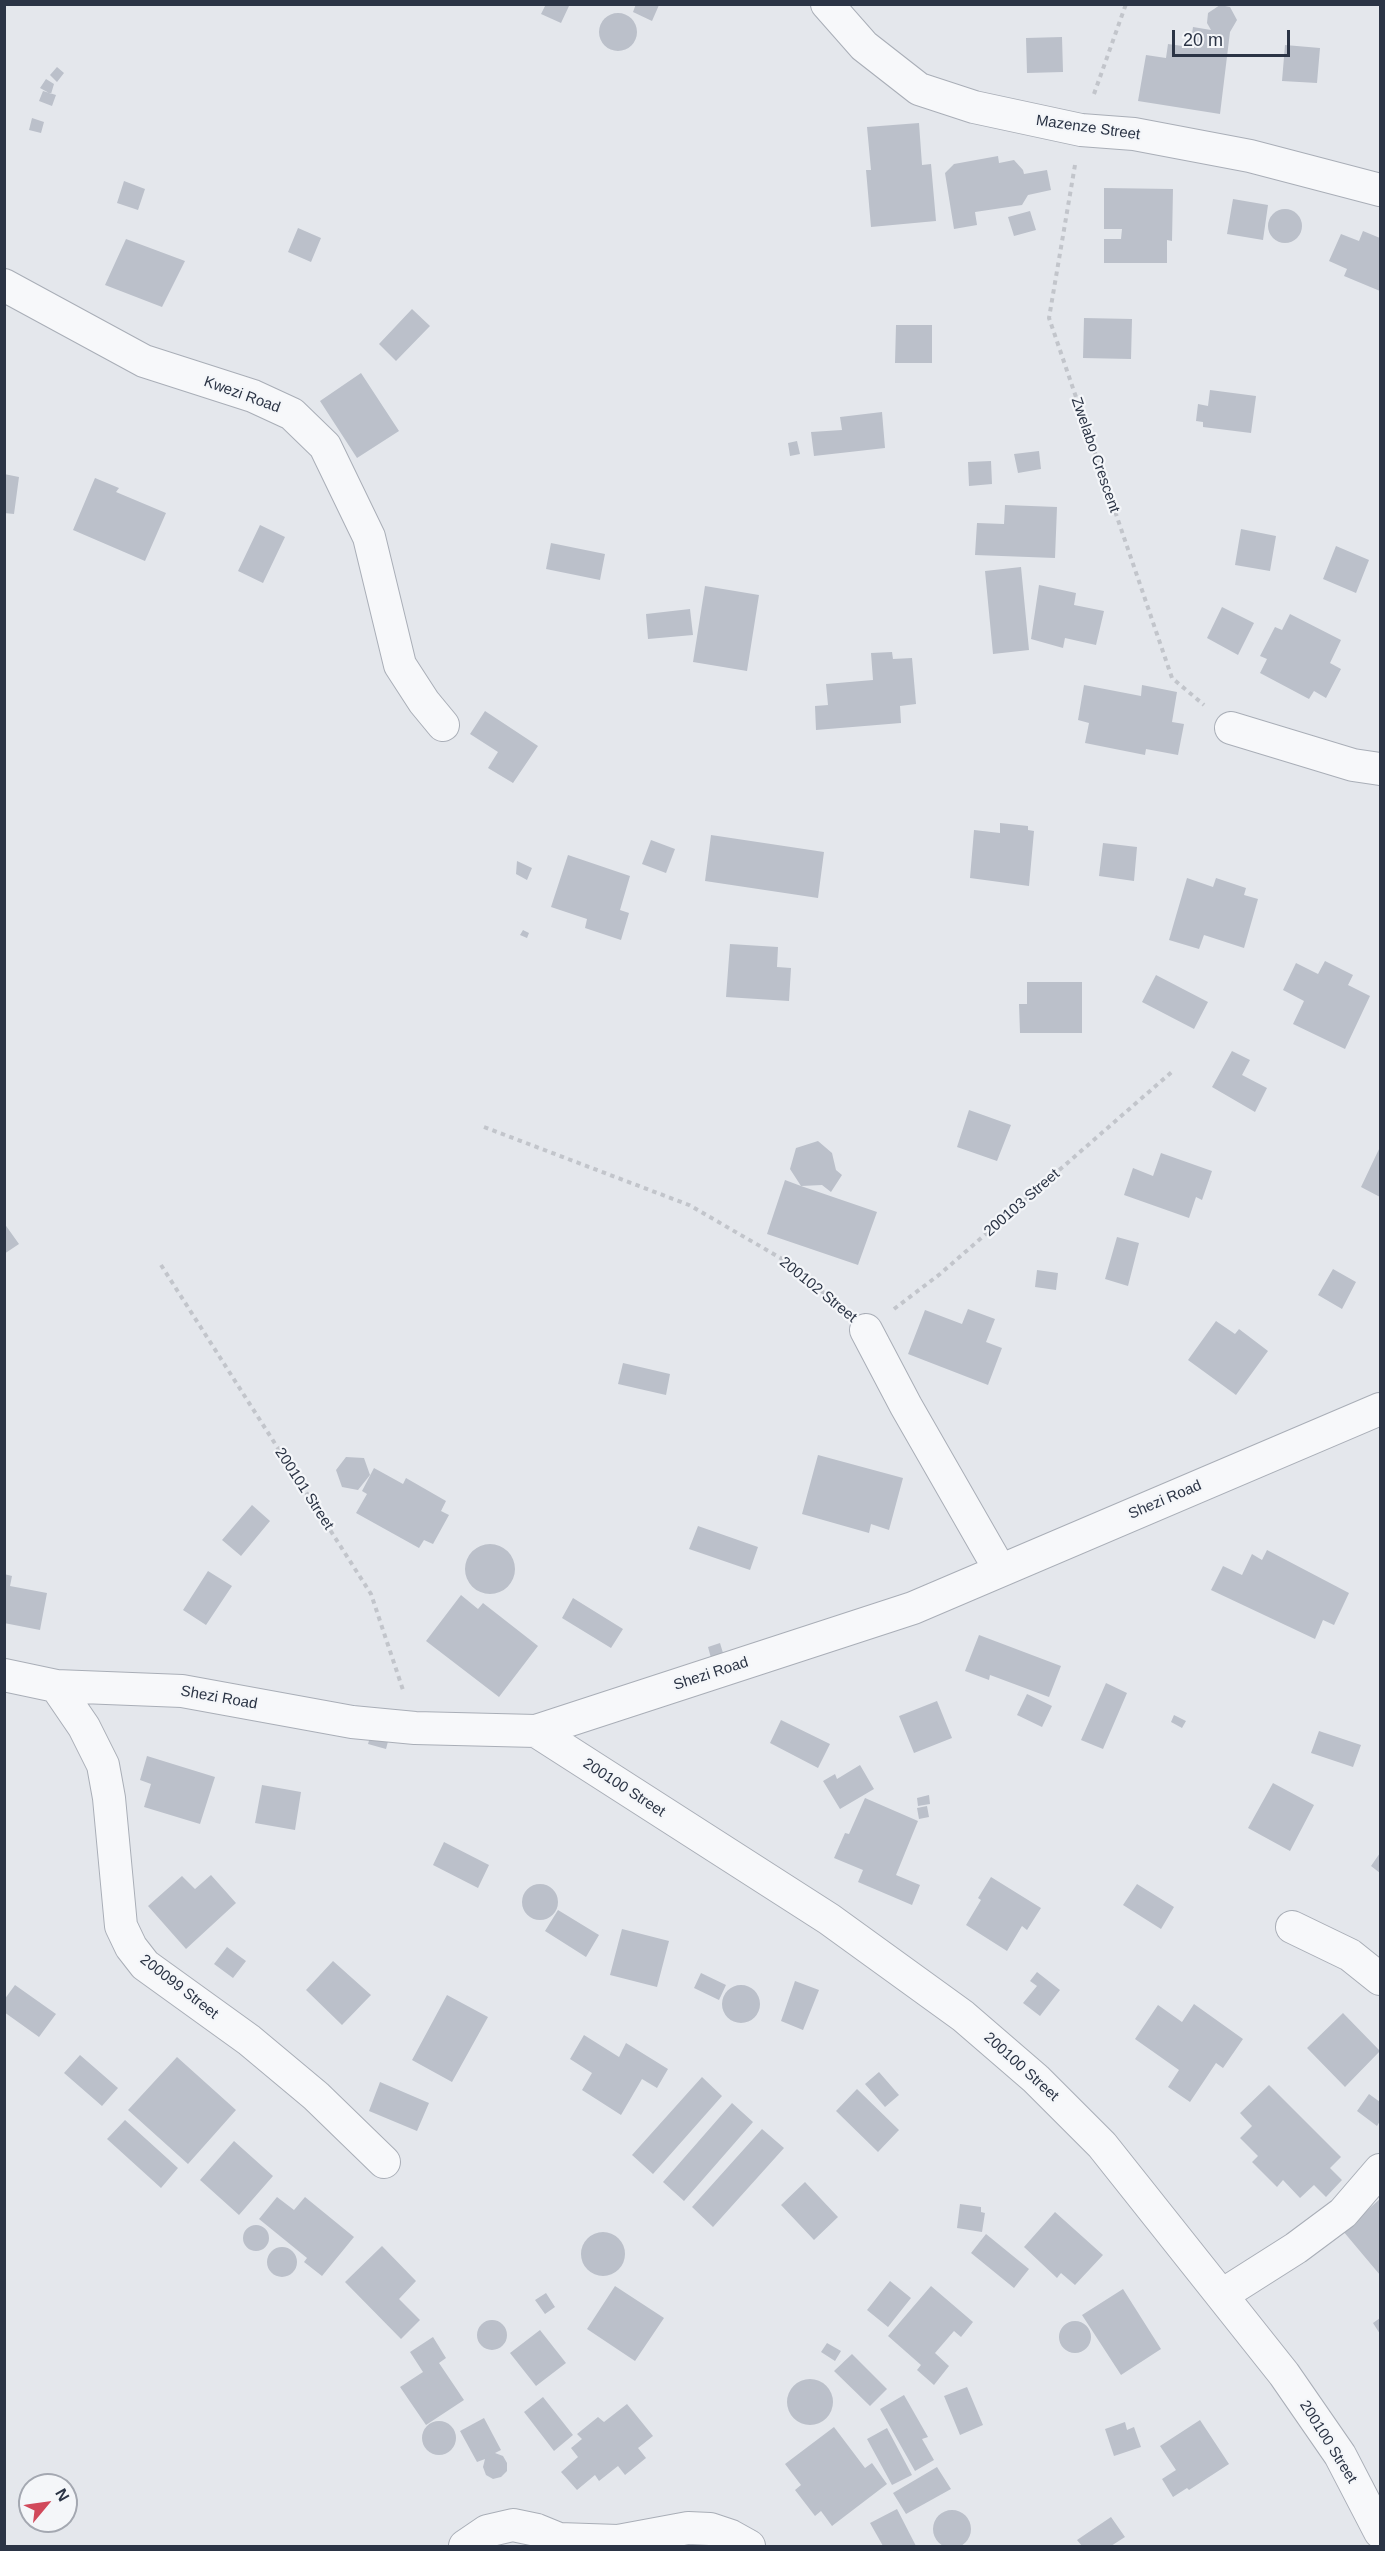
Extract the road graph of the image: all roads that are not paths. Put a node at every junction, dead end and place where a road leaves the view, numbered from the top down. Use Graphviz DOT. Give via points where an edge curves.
graph roads {
  1 [pos="827,4"];
  2 [pos="1380,190"];
  3 [pos="4,285"];
  4 [pos="443,725"];
  5 [pos="1232,728"];
  6 [pos="1380,769"];
  7 [pos="866,1330"];
  8 [pos="1380,1408"];
  9 [pos="1000,1570"];
  10 [pos="4,1675"];
  11 [pos="56,1686"];
  12 [pos="536,1731"];
  13 [pos="1292,1927"];
  14 [pos="1380,1979"];
  15 [pos="384,2162"];
  16 [pos="1380,2170"];
  17 [pos="1222,2295"];
  18 [pos="1380,2532"];
  19 [pos="465,2547"];
  20 [pos="748,2547"];
  1 -- 2 [label="street, Mazenze Street" via="864,46 919,88 974,107 1081,130 1134,134 1250,156"];
  3 -- 4 [label="street, Kwezi Road" via="144,361 253,396 292,414 325,446 369,537 400,665"];
  5 -- 6 [label="street" via="1353,765"];
  7 -- 9 [label="street, 200102 Street"];
  8 -- 9 [label="street, Shezi Road"];
  9 -- 12 [label="street, Shezi Road" via="913,1608"];
  10 -- 11 [label="street, Shezi Road"];
  11 -- 12 [label="street, Shezi Road" via="182,1691 352,1722 415,1728"];
  11 -- 15 [label="street, 200099 Street" via="84,1727 103,1765 121,1926 130,1947 145,1965 249,2040 316,2096"];
  12 -- 17 [label="street, 200100 Street" via="829,1919 963,2016 1036,2079 1102,2145"];
  13 -- 14 [label="street" via="1350,1955"];
  16 -- 17 [label="street" via="1343,2213"];
  17 -- 18 [label="street, 200100 Street" via="1284,2374 1340,2455"];
  19 -- 20 [label="street" via="486,2531 513,2525 559,2539 598,2541 688,2528 710,2529"];
}
